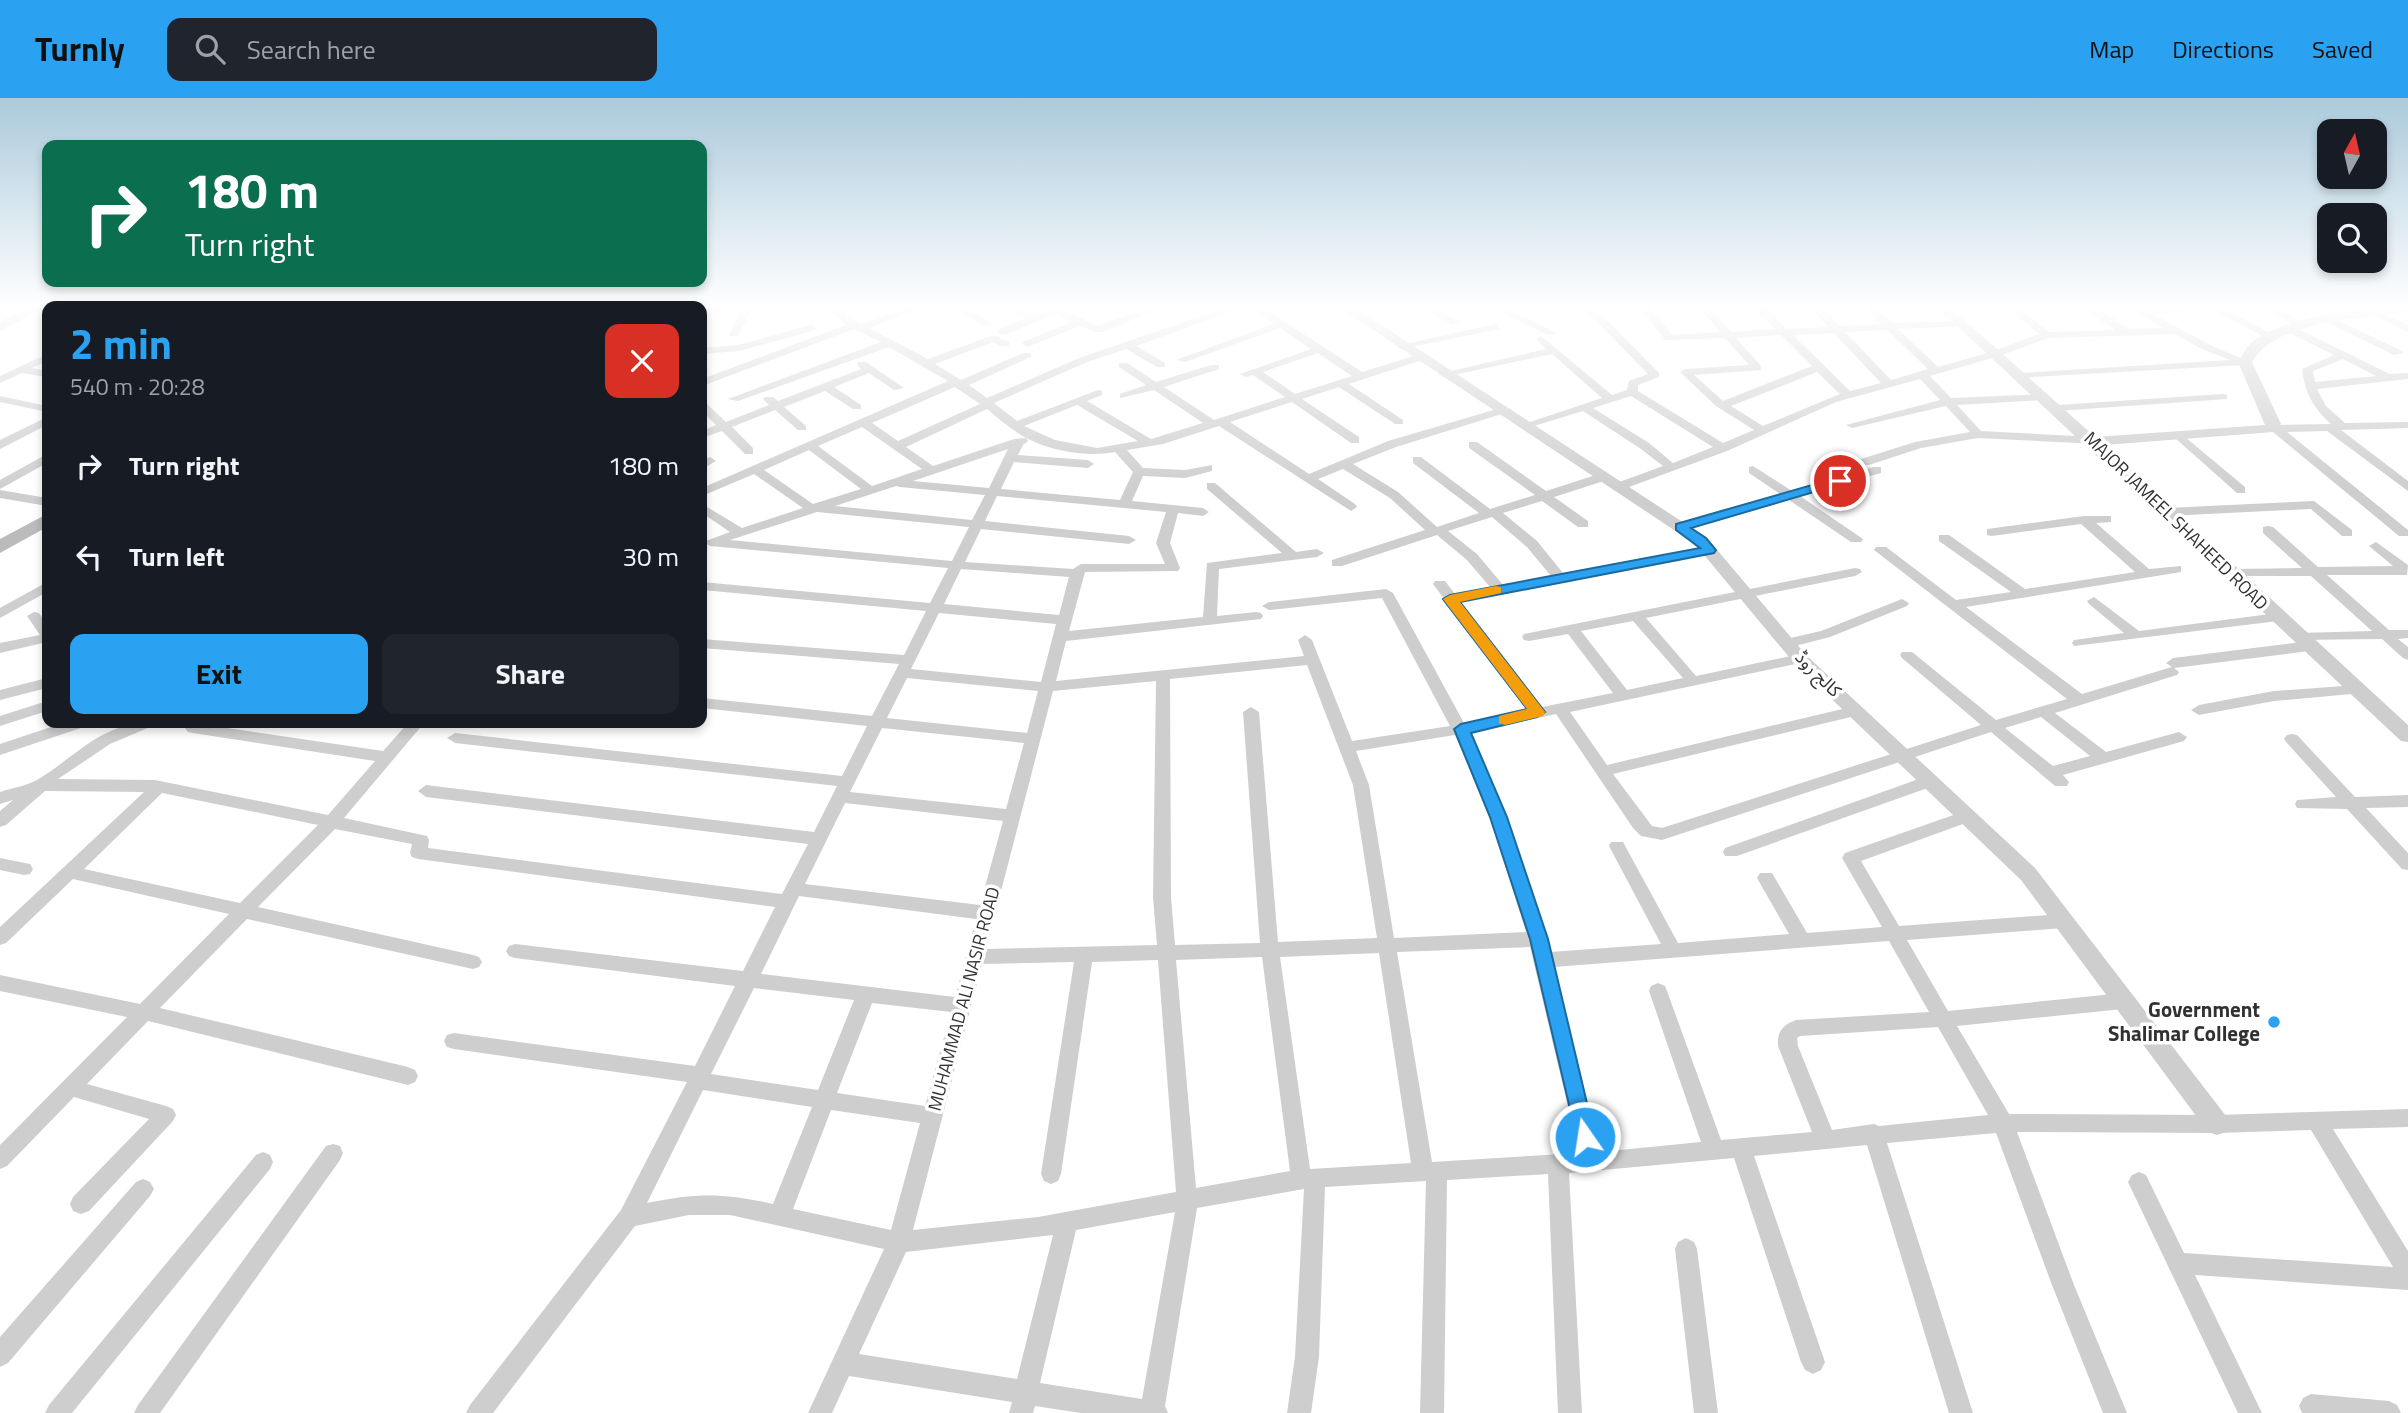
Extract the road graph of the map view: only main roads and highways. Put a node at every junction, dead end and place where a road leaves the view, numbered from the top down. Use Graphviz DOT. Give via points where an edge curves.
graph roads {
  1 [pos="42,522"];
  2 [pos="0,547"];
  1 -- 2 [label="main road"];
}
